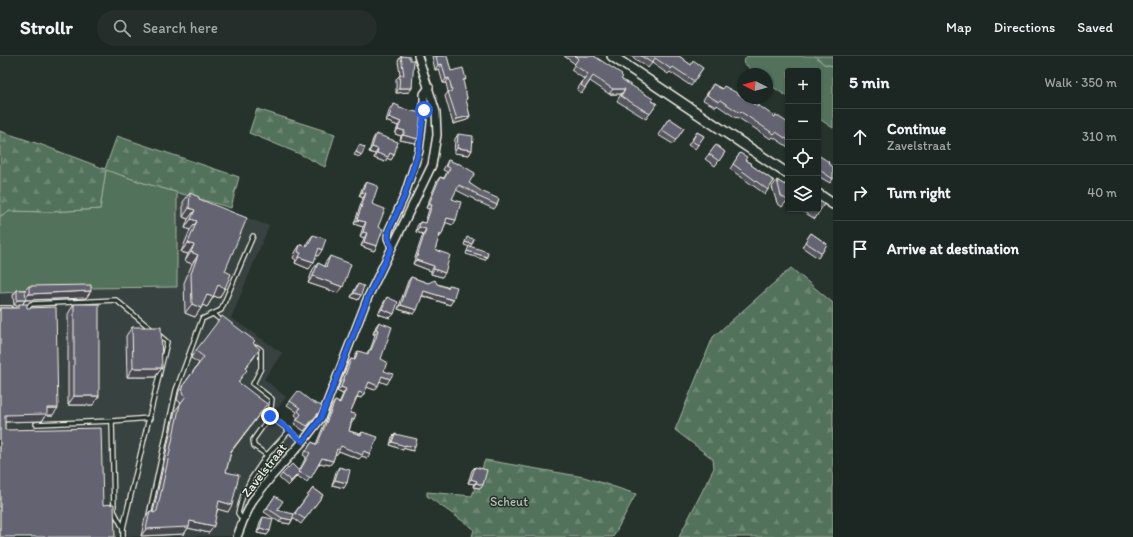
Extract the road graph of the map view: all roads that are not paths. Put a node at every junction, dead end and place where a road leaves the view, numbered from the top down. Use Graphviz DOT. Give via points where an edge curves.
graph roads {
  1 [pos="418,56"];
  2 [pos="612,56"];
  3 [pos="429,87"];
  4 [pos="785,172"];
  5 [pos="821,196"];
  6 [pos="833,204"];
  7 [pos="253,236"];
  8 [pos="392,247"];
  9 [pos="0,308"];
  10 [pos="14,308"];
  11 [pos="20,308"];
  12 [pos="213,314"];
  13 [pos="225,323"];
  14 [pos="255,346"];
  15 [pos="270,416"];
  16 [pos="150,418"];
  17 [pos="112,421"];
  18 [pos="36,424"];
  19 [pos="290,430"];
  20 [pos="303,442"];
  21 [pos="267,455"];
  22 [pos="260,466"];
  23 [pos="271,477"];
  24 [pos="149,517"];
  25 [pos="243,521"];
  26 [pos="124,528"];
  27 [pos="123,537"];
  28 [pos="237,537"];
  1 -- 3 [label="street, Zavelstraat"];
  2 -- 4 [label="street"];
  3 -- 8 [label="street" via="424,94 419,150 404,197 389,230 388,238"];
  3 -- 8 [label="street, Zavelstraat" via="437,124 434,155 426,180"];
  5 -- 6 [label="street"];
  7 -- 12 [label="lane" via="221,310"];
  8 -- 20 [label="street, Zavelstraat" via="368,297 321,418"];
  9 -- 10 [label="lane"];
  11 -- 16 [label="lane" via="27,308 31,304 116,300 167,342"];
  12 -- 13 [label="lane"];
  12 -- 24 [label="lane" via="202,320 176,390"];
  14 -- 15 [label="lane" via="261,350 261,368 253,384 272,399"];
  15 -- 19 [label="lane"];
  15 -- 21 [label="lane" via="253,440 254,446"];
  16 -- 17 [label="lane"];
  16 -- 26 [label="lane"];
  17 -- 18 [label="lane"];
  17 -- 26 [label="lane" via="114,510"];
  19 -- 20 [label="lane"];
  19 -- 21 [label="lane"];
  20 -- 23 [label="street, Zavelstraat"];
  21 -- 22 [label="lane"];
  22 -- 23 [label="lane"];
  22 -- 25 [label="lane" via="243,495 238,513"];
  23 -- 25 [label="street, Zavelstraat"];
  25 -- 28 [label="street, Zavelstraat"];
  26 -- 27 [label="lane"];
}
